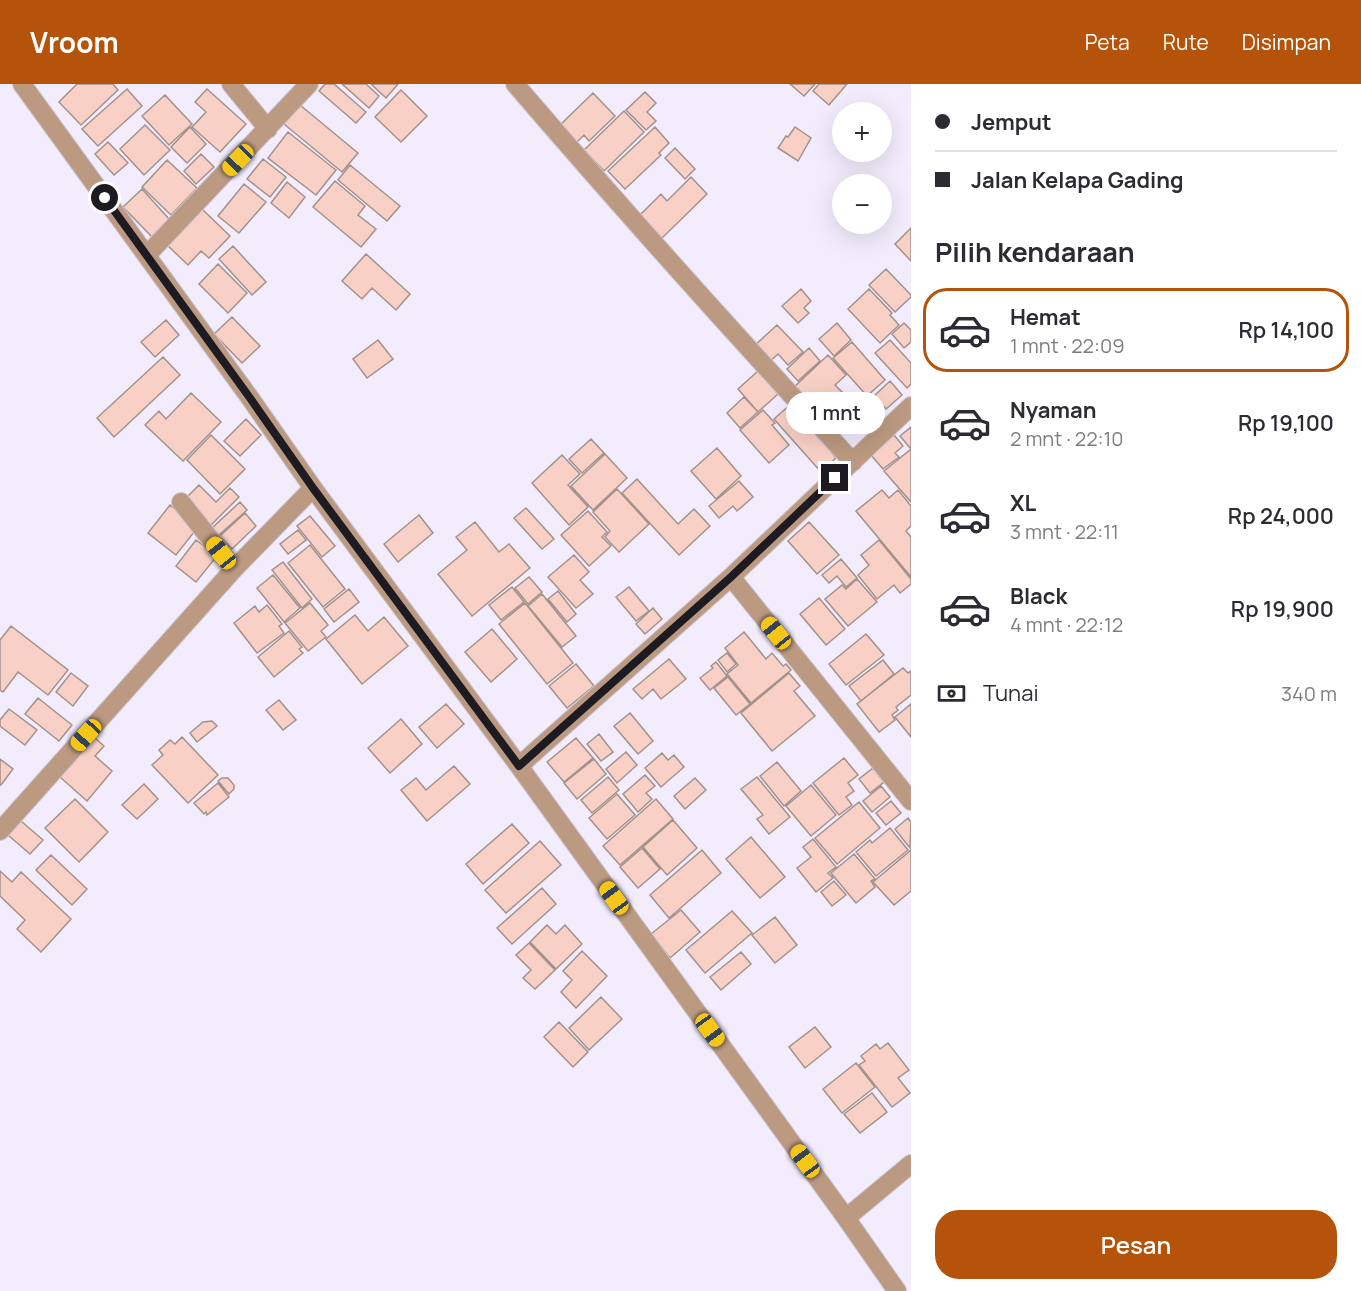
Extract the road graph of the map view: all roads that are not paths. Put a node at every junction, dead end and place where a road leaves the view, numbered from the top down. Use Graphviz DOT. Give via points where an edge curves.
graph roads {
  1 [pos="22,84"];
  2 [pos="231,84"];
  3 [pos="309,84"];
  4 [pos="515,84"];
  5 [pos="268,129"];
  6 [pos="147,255"];
  7 [pos="911,406"];
  8 [pos="853,462"];
  9 [pos="313,488"];
  10 [pos="180,502"];
  11 [pos="234,569"];
  12 [pos="731,577"];
  13 [pos="519,766"];
  14 [pos="911,801"];
  15 [pos="0,831"];
  16 [pos="911,1164"];
  17 [pos="846,1218"];
  18 [pos="897,1291"];
  1 -- 6 [label="street"];
  2 -- 5 [label="street"];
  3 -- 5 [label="street"];
  4 -- 8 [label="street"];
  5 -- 6 [label="street"];
  6 -- 9 [label="street"];
  7 -- 8 [label="street"];
  8 -- 12 [label="street"];
  9 -- 11 [label="street"];
  9 -- 13 [label="street"];
  10 -- 11 [label="street"];
  11 -- 15 [label="street"];
  12 -- 13 [label="street"];
  12 -- 14 [label="street"];
  13 -- 17 [label="street"];
  16 -- 17 [label="street"];
  17 -- 18 [label="street"];
}
